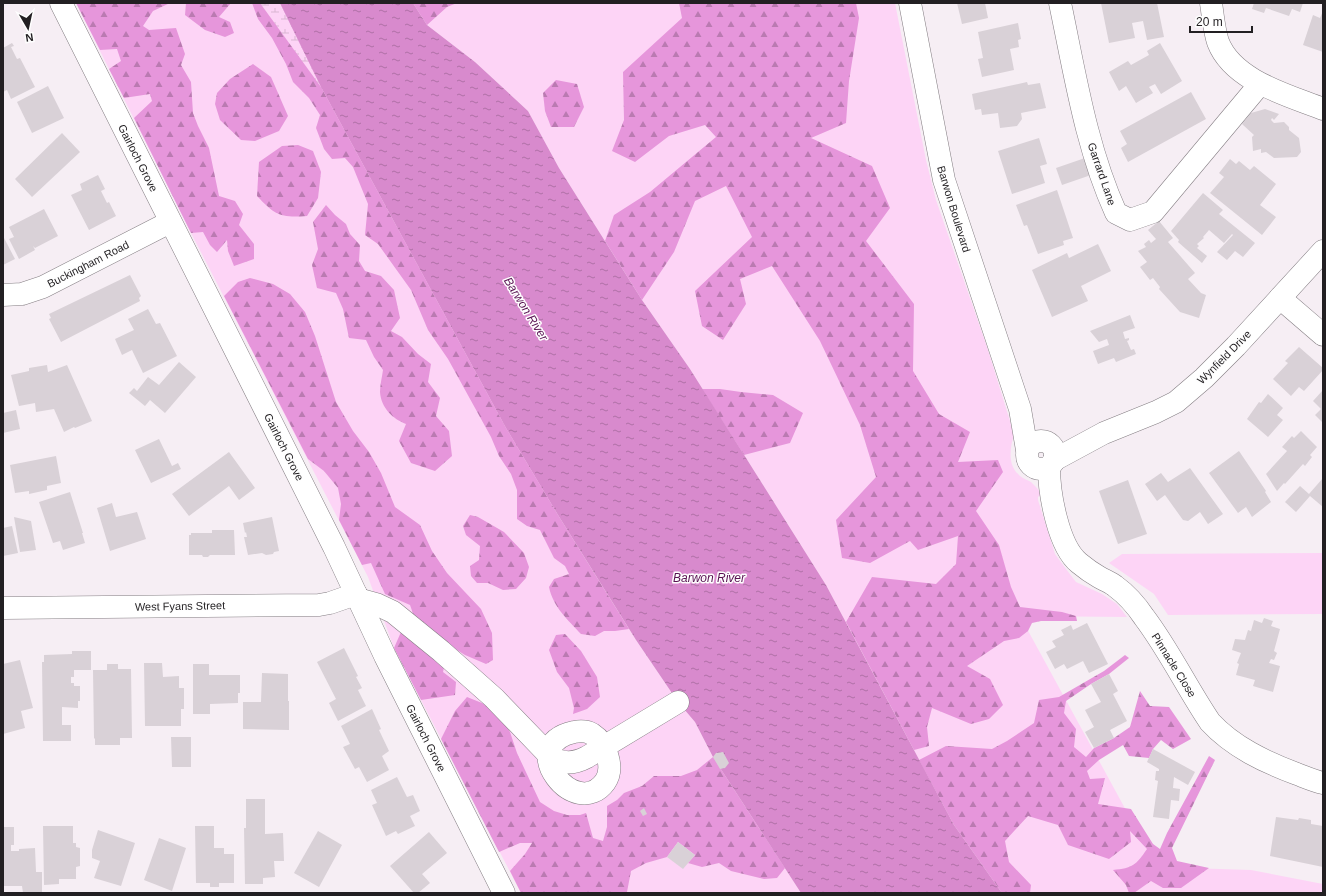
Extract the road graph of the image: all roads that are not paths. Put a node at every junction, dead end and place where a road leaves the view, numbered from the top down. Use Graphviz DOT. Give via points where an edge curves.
graph roads {
  1 [pos="61,3"];
  2 [pos="910,3"];
  3 [pos="1060,3"];
  4 [pos="1211,3"];
  5 [pos="1260,84"];
  6 [pos="1323,109"];
  7 [pos="170,222"];
  8 [pos="1323,251"];
  9 [pos="3,295"];
  10 [pos="1280,298"];
  11 [pos="1323,335"];
  12 [pos="1042,455"];
  13 [pos="357,597"];
  14 [pos="3,608"];
  15 [pos="678,702"];
  16 [pos="604,748"];
  17 [pos="549,755"];
  18 [pos="1323,783"];
  19 [pos="504,893"];
  1 -- 7 [label="street, Gairloch Grove"];
  2 -- 12 [label="street, Barwon Boulevard" via="944,180 1020,409"];
  3 -- 5 [label="street, Garrard Lane" via="1083,116 1107,193 1116,213 1130,220 1153,212"];
  4 -- 5 [label="street" via="1218,42 1227,58 1240,71"];
  5 -- 6 [label="street"];
  7 -- 9 [label="street, Buckingham Road" via="43,287 22,294"];
  7 -- 13 [label="street, Gairloch Grove"];
  8 -- 10 [label="street, Wynfield Drive"];
  10 -- 11 [label="street"];
  10 -- 12 [label="street, Wynfield Drive" via="1231,351 1176,402 1104,433"];
  12 -- 18 [label="street, Pinnacle Close" via="1049,476 1055,515 1069,551 1078,562 1129,598 1145,617 1210,722 1220,733 1252,754"];
  13 -- 14 [label="street, West Fyans Street" via="319,605"];
  13 -- 17 [label="street" via="393,612 429,640 494,698"];
  13 -- 19 [label="street, Gairloch Grove"];
  15 -- 16 [label="street"];
  16 -- 17 [label="street" via="574,762 561,762"];
  16 -- 17 [label="street" via="592,734 574,732 557,738 550,748"];
  16 -- 17 [label="street" via="609,764 607,779 598,789 582,793 573,792 561,784 552,768"];
}
